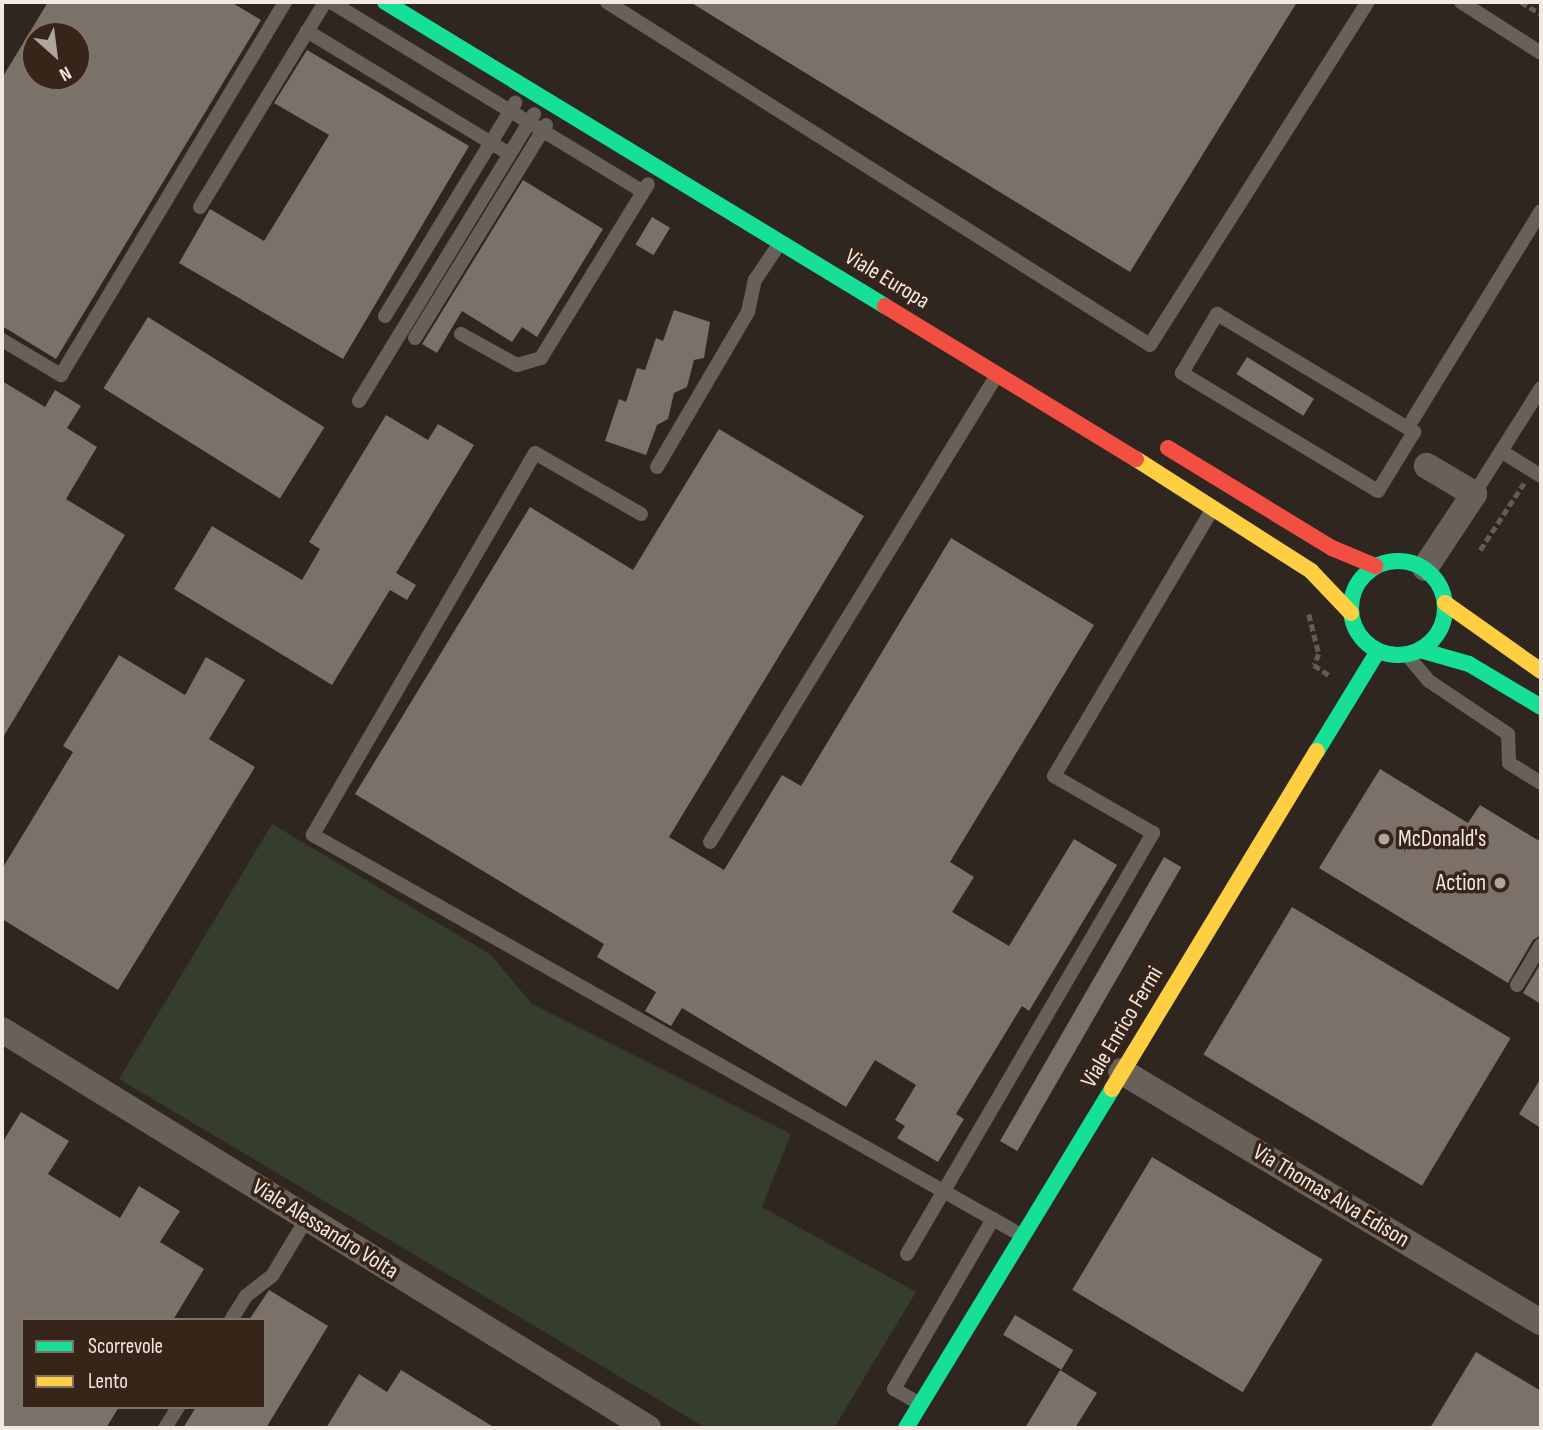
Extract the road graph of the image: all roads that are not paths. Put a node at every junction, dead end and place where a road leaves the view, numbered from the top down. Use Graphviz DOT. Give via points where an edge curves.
graph roads {
  1 [pos="285,2"];
  2 [pos="325,2"];
  3 [pos="331,2"];
  4 [pos="386,2"];
  5 [pos="607,2"];
  6 [pos="1368,2"];
  7 [pos="1461,2"];
  8 [pos="307,31"];
  9 [pos="1541,52"];
  10 [pos="525,87"];
  11 [pos="551,102"];
  12 [pos="510,111"];
  13 [pos="528,122"];
  14 [pos="542,130"];
  15 [pos="491,143"];
  16 [pos="509,154"];
  17 [pos="659,168"];
  18 [pos="643,192"];
  19 [pos="200,207"];
  20 [pos="1541,211"];
  21 [pos="780,242"];
  22 [pos="385,316"];
  23 [pos="461,334"];
  24 [pos="415,338"];
  25 [pos="2,340"];
  26 [pos="998,374"];
  27 [pos="1541,388"];
  28 [pos="359,401"];
  29 [pos="1413,419"];
  30 [pos="1157,442"];
  31 [pos="1402,451"];
  32 [pos="1500,451"];
  33 [pos="1427,466"];
  34 [pos="657,467"];
  35 [pos="1536,475"];
  36 [pos="1474,494"];
  37 [pos="1212,511"];
  38 [pos="641,514"];
  39 [pos="1375,566"];
  40 [pos="1425,568"];
  41 [pos="1446,603"];
  42 [pos="1351,613"];
  43 [pos="1378,651"];
  44 [pos="1413,652"];
  45 [pos="1541,671"];
  46 [pos="1541,707"];
  47 [pos="1541,783"];
  48 [pos="710,842"];
  49 [pos="1541,946"];
  50 [pos="1517,985"];
  51 [pos="2,1030"];
  52 [pos="1121,1071"];
  53 [pos="944,1191"];
  54 [pos="307,1218"];
  55 [pos="993,1219"];
  56 [pos="1022,1236"];
  57 [pos="907,1255"];
  58 [pos="233,1318"];
  59 [pos="1541,1322"];
  60 [pos="921,1404"];
  61 [pos="177,1409"];
  62 [pos="165,1428"];
  63 [pos="648,1428"];
  64 [pos="906,1428"];
  1 -- 25 [label="lane" via="61,375"];
  2 -- 8 [label="lane"];
  3 -- 12 [label="lane"];
  4 -- 10 [label="main road, Viale Europa"];
  5 -- 6 [label="lane" via="1150,345"];
  7 -- 9 [label="lane"];
  8 -- 15 [label="lane"];
  8 -- 19 [label="lane"];
  10 -- 11 [label="main road, Viale Europa"];
  10 -- 12 [label="lane"];
  11 -- 13 [label="lane"];
  11 -- 14 [label="lane"];
  11 -- 17 [label="main road, Viale Europa"];
  12 -- 13 [label="lane"];
  12 -- 15 [label="lane"];
  13 -- 14 [label="lane"];
  13 -- 16 [label="lane"];
  14 -- 18 [label="lane"];
  14 -- 24 [label="lane"];
  15 -- 16 [label="lane"];
  15 -- 22 [label="lane"];
  16 -- 28 [label="lane"];
  17 -- 18 [label="lane"];
  17 -- 21 [label="main road, Viale Europa"];
  18 -- 23 [label="lane" via="541,359 517,365"];
  20 -- 29 [label="lane"];
  21 -- 26 [label="main road, Viale Europa"];
  21 -- 34 [label="lane" via="755,281 748,312"];
  26 -- 37 [label="main road, Viale Europa" via="1191,492"];
  26 -- 48 [label="lane"];
  27 -- 32 [label="lane"];
  30 -- 39 [label="main road" via="1332,548"];
  31 -- 31 [label="lane" via="1378,491 1182,373 1217,314 1414,432"];
  31 -- 33 [label="lane"];
  32 -- 35 [label="lane"];
  32 -- 36 [label="lane"];
  33 -- 36 [label="street"];
  36 -- 40 [label="street"];
  37 -- 42 [label="main road, Viale Europa" via="1311,571"];
  37 -- 53 [label="lane" via="1054,776 1153,833"];
  38 -- 53 [label="lane" via="535,453 313,835 676,1045 680,1038"];
  39 -- 40 [label="main road" via="1396,561"];
  39 -- 42 [label="main road" via="1359,582"];
  40 -- 41 [label="main road"];
  41 -- 44 [label="main road" via="1440,629"];
  41 -- 45 [label="main road" via="1486,638"];
  42 -- 43 [label="main road" via="1356,628"];
  43 -- 44 [label="main road"];
  43 -- 52 [label="main road, Viale Enrico Fermi"];
  44 -- 46 [label="main road" via="1469,664"];
  44 -- 47 [label="lane" via="1429,681 1508,734 1509,763"];
  49 -- 50 [label="lane"];
  51 -- 54 [label="street, Viale Alessandro Volta"];
  52 -- 56 [label="main road, Viale Enrico Fermi"];
  52 -- 59 [label="street, Via Thomas Alva Edison"];
  53 -- 55 [label="lane"];
  53 -- 57 [label="lane"];
  54 -- 58 [label="lane" via="272,1276 246,1296"];
  54 -- 63 [label="street, Viale Alessandro Volta"];
  55 -- 56 [label="lane"];
  55 -- 60 [label="lane" via="894,1388"];
  56 -- 60 [label="main road, Viale Enrico Fermi"];
  60 -- 64 [label="main road, Viale Enrico Fermi"];
  61 -- 62 [label="lane"];
}
